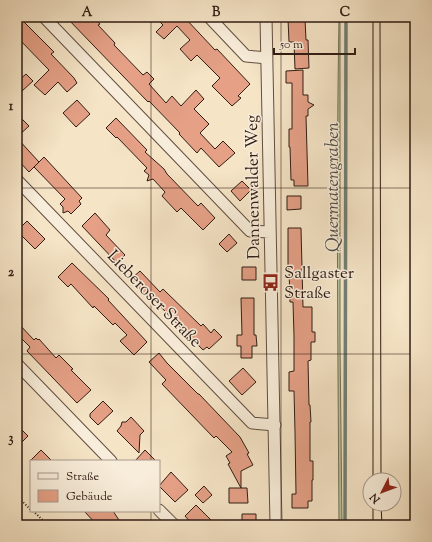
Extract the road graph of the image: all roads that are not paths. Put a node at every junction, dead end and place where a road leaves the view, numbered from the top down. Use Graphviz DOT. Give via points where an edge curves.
graph roads {
  1 [pos="44,17"];
  2 [pos="209,17"];
  3 [pos="266,17"];
  4 [pos="266,58"];
  5 [pos="17,180"];
  6 [pos="270,232"];
  7 [pos="17,364"];
  8 [pos="275,425"];
  9 [pos="110,460"];
  10 [pos="160,511"];
  11 [pos="174,525"];
  12 [pos="276,525"];
  1 -- 6 [label="street" via="250,231"];
  2 -- 4 [label="street" via="246,56"];
  3 -- 4 [label="street, Dannenwalder Weg"];
  4 -- 6 [label="street, Dannenwalder Weg"];
  5 -- 8 [label="street, Lieberoser Straße" via="252,424"];
  6 -- 8 [label="street, Dannenwalder Weg"];
  7 -- 9 [label="street"];
  8 -- 12 [label="street, Dannenwalder Weg"];
  10 -- 11 [label="street"];
}
